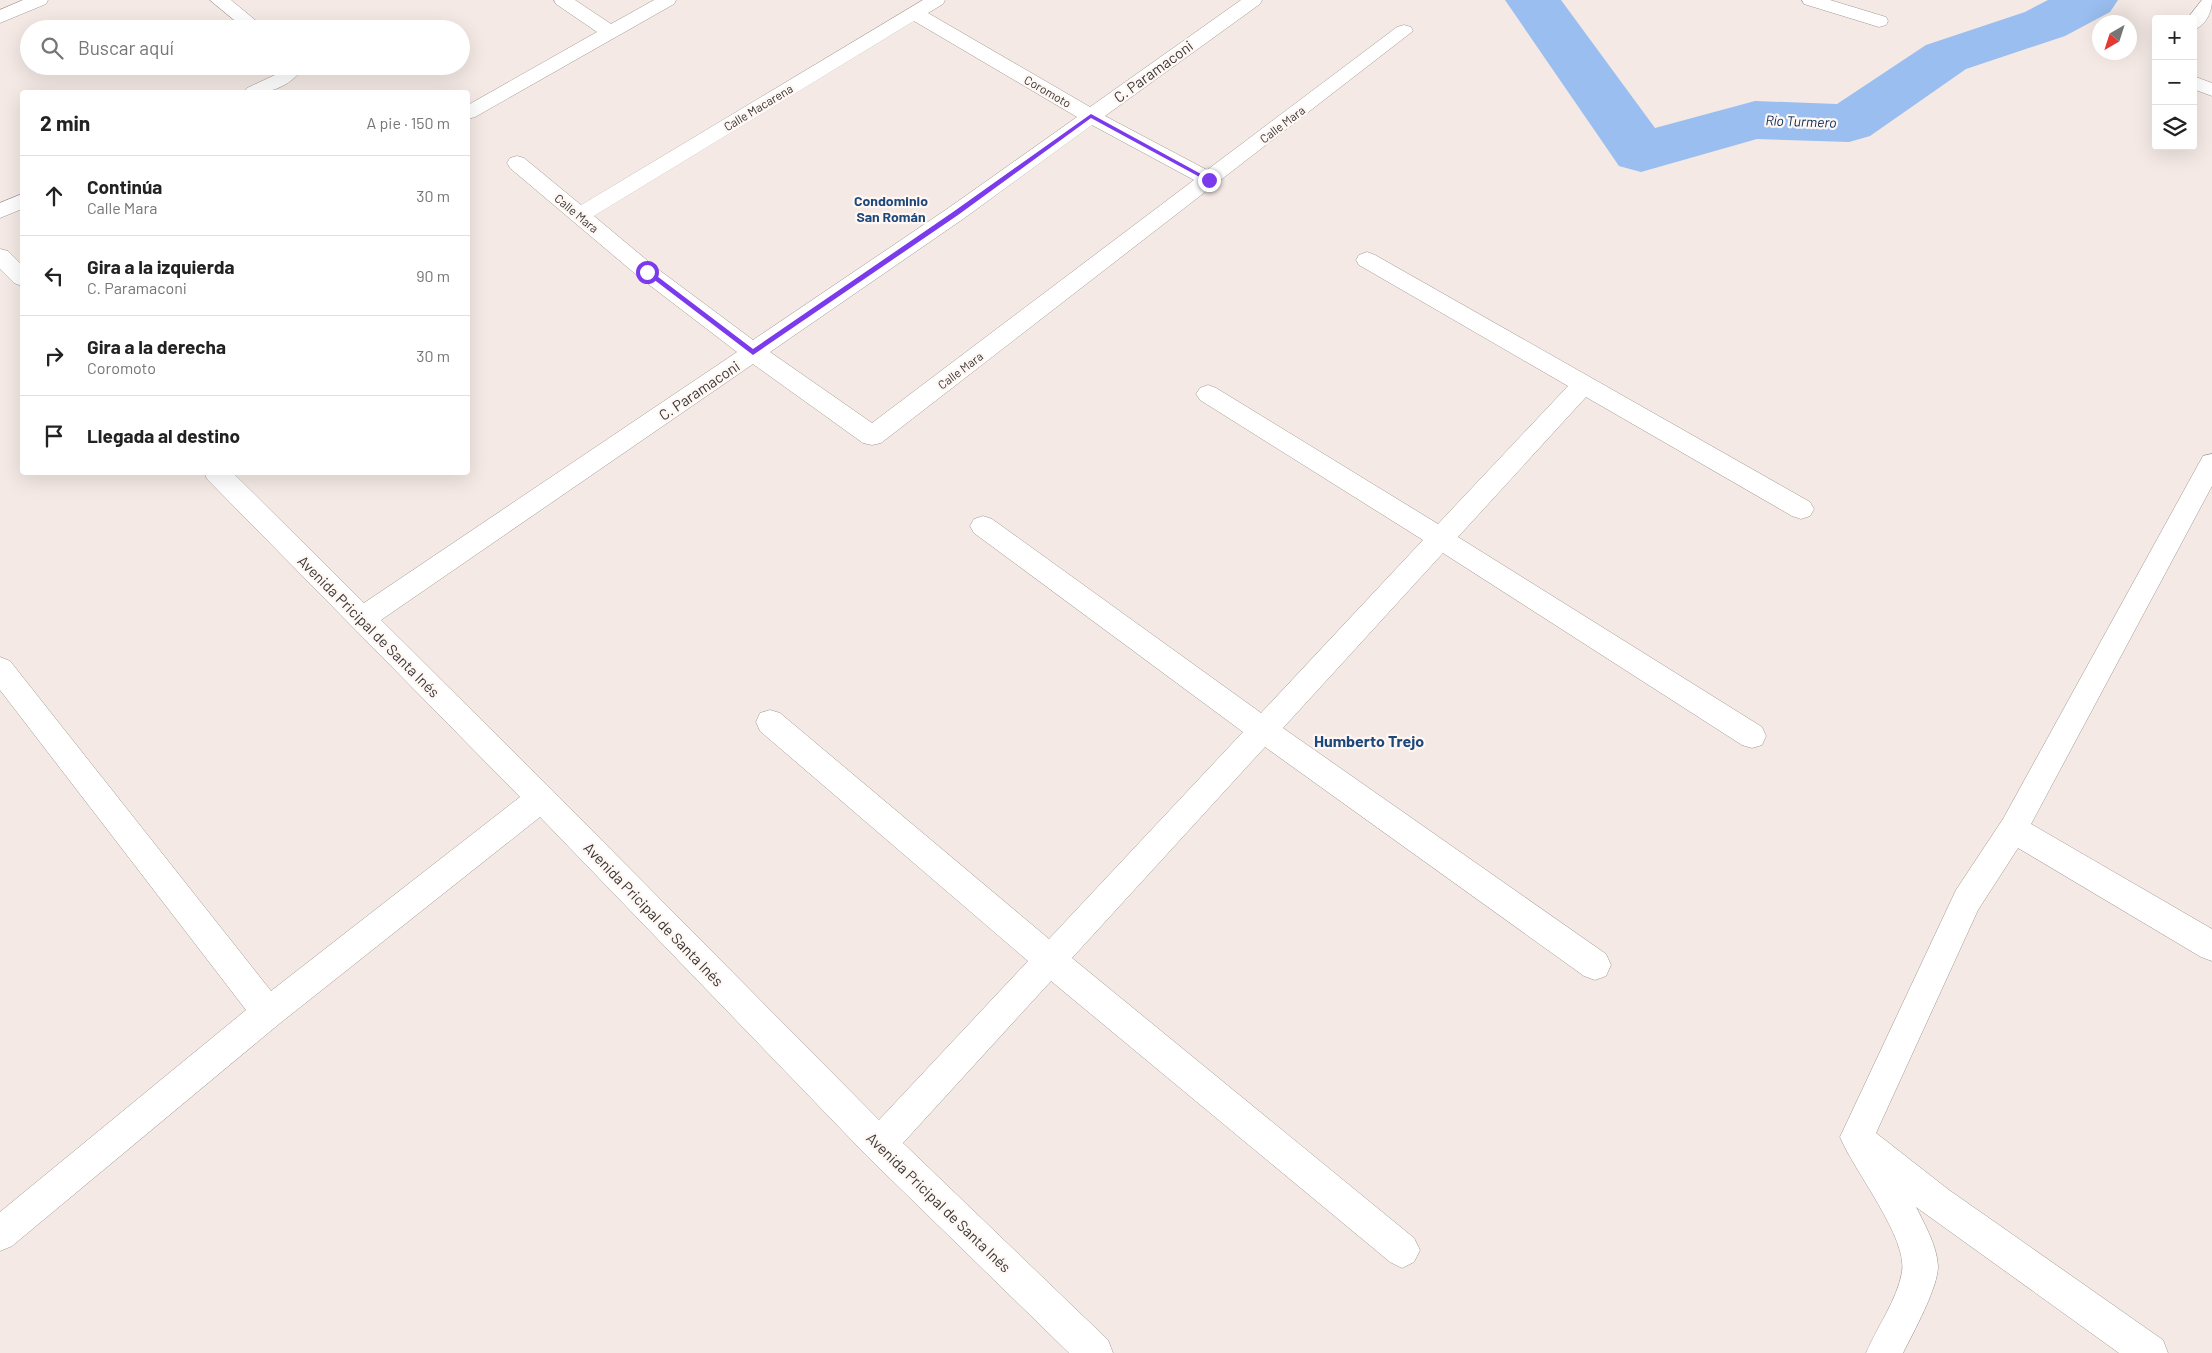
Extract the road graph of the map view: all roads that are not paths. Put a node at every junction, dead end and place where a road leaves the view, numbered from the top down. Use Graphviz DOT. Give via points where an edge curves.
graph roads {
  1 [pos="40,0"];
  2 [pos="219,0"];
  3 [pos="563,0"];
  4 [pos="667,0"];
  5 [pos="936,0"];
  6 [pos="1252,0"];
  7 [pos="1811,0"];
  8 [pos="2211,0"];
  9 [pos="914,13"];
  10 [pos="0,17"];
  11 [pos="2197,19"];
  12 [pos="246,20"];
  13 [pos="1879,21"];
  14 [pos="1404,31"];
  15 [pos="610,32"];
  16 [pos="288,75"];
  17 [pos="2197,84"];
  18 [pos="258,90"];
  19 [pos="2212,90"];
  20 [pos="470,112"];
  21 [pos="1091,116"];
  22 [pos="517,163"];
  23 [pos="1209,180"];
  24 [pos="20,201"];
  25 [pos="0,211"];
  26 [pos="580,215"];
  27 [pos="0,256"];
  28 [pos="1367,260"];
  29 [pos="20,276"];
  30 [pos="753,352"];
  31 [pos="1584,384"];
  32 [pos="1208,394"];
  33 [pos="2212,463"];
  34 [pos="219,475"];
  35 [pos="1801,509"];
  36 [pos="984,526"];
  37 [pos="1440,538"];
  38 [pos="362,619"];
  39 [pos="0,669"];
  40 [pos="770,722"];
  41 [pos="1262,730"];
  42 [pos="1752,736"];
  43 [pos="540,798"];
  44 [pos="2013,828"];
  45 [pos="2212,946"];
  46 [pos="1049,960"];
  47 [pos="1595,965"];
  48 [pos="268,1013"];
  49 [pos="1858,1137"];
  50 [pos="879,1144"];
  51 [pos="0,1234"];
  52 [pos="1402,1250"];
  53 [pos="1095,1353"];
  54 [pos="1884,1353"];
  55 [pos="2150,1353"];
  1 -- 10 [label="street"];
  2 -- 12 [label="street"];
  3 -- 15 [label="street"];
  4 -- 15 [label="street"];
  5 -- 9 [label="street, Calle Macarena"];
  6 -- 21 [label="street, C. Paramaconi"];
  7 -- 13 [label="street"];
  8 -- 11 [label="street"];
  9 -- 21 [label="street, Coromoto"];
  9 -- 26 [label="street, Calle Macarena"];
  14 -- 23 [label="street, Calle Mara"];
  15 -- 20 [label="street"];
  16 -- 18 [label="street"];
  17 -- 19 [label="street"];
  21 -- 23 [label="street, Coromoto"];
  21 -- 30 [label="street, C. Paramaconi"];
  22 -- 26 [label="street, Calle Mara"];
  23 -- 30 [label="street, Calle Mara" via="872,436"];
  24 -- 25 [label="street"];
  26 -- 30 [label="street, Calle Mara" via="647,272"];
  27 -- 29 [label="street"];
  28 -- 31 [label="street"];
  30 -- 38 [label="street, C. Paramaconi"];
  31 -- 35 [label="street"];
  31 -- 37 [label="street"];
  32 -- 37 [label="street"];
  33 -- 44 [label="street"];
  34 -- 38 [label="street, Avenida Pricipal de Santa Inés"];
  36 -- 41 [label="street"];
  37 -- 41 [label="street"];
  37 -- 42 [label="street"];
  38 -- 43 [label="street, Avenida Pricipal de Santa Inés"];
  39 -- 48 [label="street"];
  40 -- 46 [label="street"];
  41 -- 46 [label="street"];
  41 -- 47 [label="street"];
  43 -- 48 [label="street"];
  43 -- 50 [label="street, Avenida Pricipal de Santa Inés"];
  44 -- 45 [label="street"];
  44 -- 49 [label="street" via="1967,900"];
  46 -- 50 [label="street"];
  46 -- 52 [label="street"];
  48 -- 51 [label="street"];
  49 -- 54 [label="street" via="1908,1228 1920,1266 1909,1301"];
  49 -- 55 [label="street" via="1937,1202"];
  50 -- 53 [label="street, Avenida Pricipal de Santa Inés"];
}
